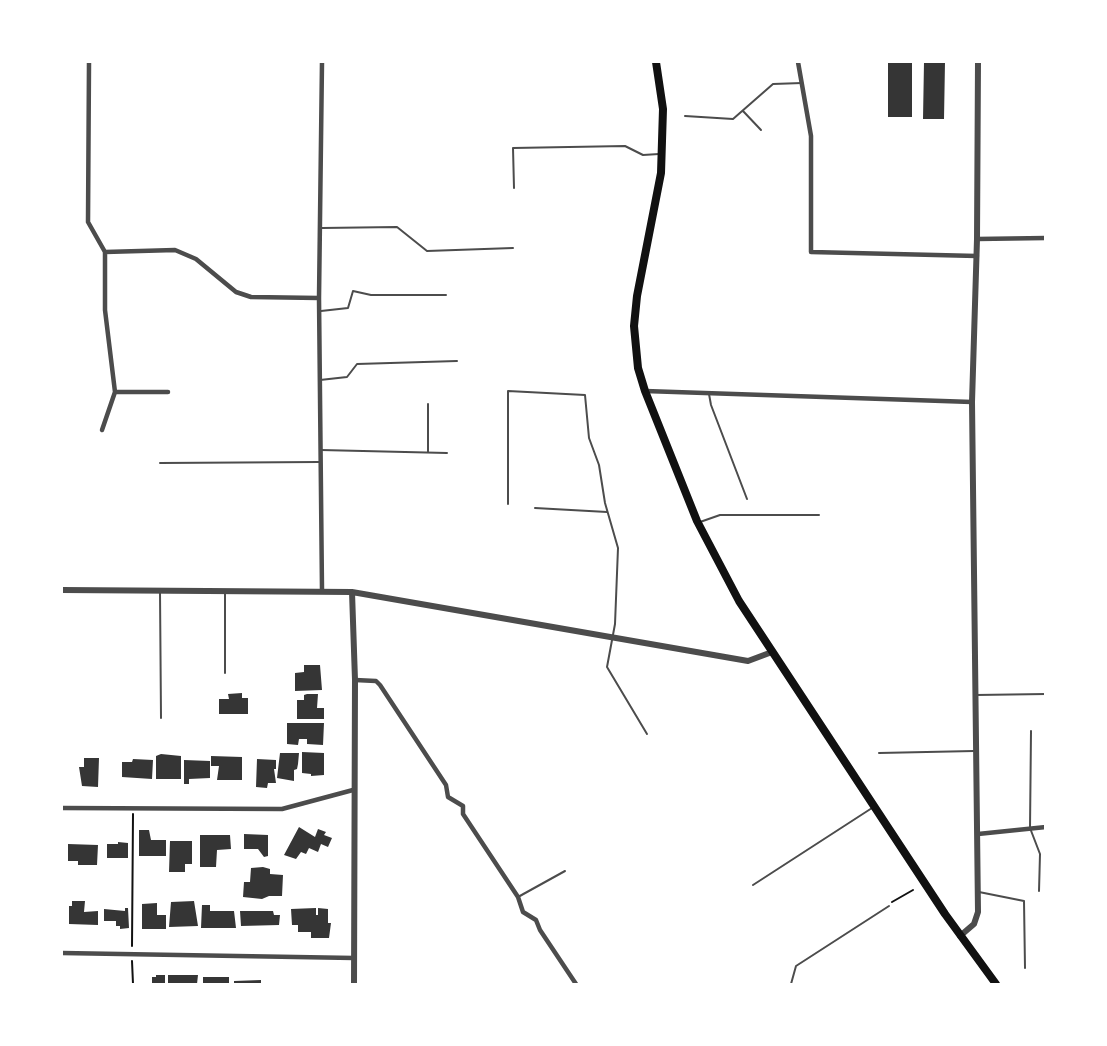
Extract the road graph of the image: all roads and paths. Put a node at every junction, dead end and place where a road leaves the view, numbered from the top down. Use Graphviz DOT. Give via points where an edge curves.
graph roads {
  1 [pos="89,62"];
  2 [pos="322,62"];
  3 [pos="656,62"];
  4 [pos="798,62"];
  5 [pos="978,62"];
  6 [pos="802,83"];
  7 [pos="743,111"];
  8 [pos="685,116"];
  9 [pos="761,130"];
  10 [pos="662,154"];
  11 [pos="514,188"];
  12 [pos="322,228"];
  13 [pos="1046,238"];
  14 [pos="977,239"];
  15 [pos="513,248"];
  16 [pos="105,252"];
  17 [pos="976,256"];
  18 [pos="446,295"];
  19 [pos="319,298"];
  20 [pos="319,311"];
  21 [pos="457,362"];
  22 [pos="320,380"];
  23 [pos="645,391"];
  24 [pos="115,392"];
  25 [pos="168,392"];
  26 [pos="709,393"];
  27 [pos="972,402"];
  28 [pos="428,404"];
  29 [pos="102,430"];
  30 [pos="321,450"];
  31 [pos="428,452"];
  32 [pos="447,453"];
  33 [pos="321,462"];
  34 [pos="160,463"];
  35 [pos="747,499"];
  36 [pos="508,504"];
  37 [pos="535,507"];
  38 [pos="608,512"];
  39 [pos="819,515"];
  40 [pos="698,523"];
  41 [pos="62,590"];
  42 [pos="160,590"];
  43 [pos="225,590"];
  44 [pos="322,590"];
  45 [pos="352,591"];
  46 [pos="611,638"];
  47 [pos="772,652"];
  48 [pos="225,673"];
  49 [pos="355,680"];
  50 [pos="1046,694"];
  51 [pos="976,695"];
  52 [pos="161,718"];
  53 [pos="1031,731"];
  54 [pos="647,734"];
  55 [pos="977,751"];
  56 [pos="879,753"];
  57 [pos="353,790"];
  58 [pos="62,807"];
  59 [pos="874,807"];
  60 [pos="133,808"];
  61 [pos="1046,827"];
  62 [pos="1030,828"];
  63 [pos="978,834"];
  64 [pos="565,870"];
  65 [pos="753,885"];
  66 [pos="913,890"];
  67 [pos="1039,891"];
  68 [pos="978,892"];
  69 [pos="518,897"];
  70 [pos="890,906"];
  71 [pos="960,936"];
  72 [pos="62,953"];
  73 [pos="132,953"];
  74 [pos="354,958"];
  75 [pos="1025,968"];
  76 [pos="132,984"];
  77 [pos="354,984"];
  78 [pos="576,984"];
  79 [pos="791,984"];
  80 [pos="996,984"];
  1 -- 16 [label="street" via="88,222"];
  2 -- 12 [label="street"];
  3 -- 10 [label="main road" via="663,109"];
  4 -- 6 [label="street"];
  5 -- 14 [label="street"];
  6 -- 7 [label="lane" via="773,84"];
  6 -- 17 [label="street" via="811,136 811,252"];
  7 -- 8 [label="lane" via="733,119"];
  7 -- 9 [label="lane"];
  10 -- 11 [label="lane" via="643,155 625,146 513,148"];
  10 -- 23 [label="main road" via="634,326 638,368"];
  12 -- 15 [label="lane" via="398,226 427,250"];
  12 -- 19 [label="street"];
  13 -- 14 [label="street"];
  14 -- 17 [label="street"];
  16 -- 19 [label="street" via="176,250 196,259 236,292 251,297"];
  16 -- 24 [label="street" via="105,310"];
  17 -- 27 [label="street"];
  18 -- 20 [label="lane" via="371,295 353,291 348,308"];
  19 -- 20 [label="street"];
  20 -- 22 [label="street"];
  21 -- 22 [label="lane" via="357,364 347,377"];
  22 -- 30 [label="street"];
  23 -- 26 [label="street"];
  23 -- 40 [label="main road"];
  24 -- 25 [label="street"];
  24 -- 29 [label="street"];
  26 -- 27 [label="street"];
  26 -- 35 [label="lane"];
  27 -- 51 [label="street"];
  28 -- 31 [label="lane"];
  30 -- 31 [label="lane"];
  30 -- 33 [label="street"];
  31 -- 32 [label="lane"];
  33 -- 34 [label="lane"];
  33 -- 44 [label="street"];
  36 -- 38 [label="lane" via="508,391 585,395 589,438"];
  37 -- 38 [label="lane"];
  38 -- 46 [label="lane" via="618,548"];
  39 -- 40 [label="lane" via="720,515"];
  40 -- 47 [label="main road" via="722,571"];
  41 -- 42 [label="street"];
  42 -- 43 [label="street"];
  42 -- 52 [label="lane"];
  43 -- 44 [label="street"];
  43 -- 48 [label="lane"];
  44 -- 45 [label="street"];
  45 -- 46 [label="street"];
  45 -- 49 [label="street"];
  46 -- 47 [label="street" via="748,662"];
  46 -- 54 [label="lane" via="607,667"];
  47 -- 59 [label="main road"];
  49 -- 57 [label="street"];
  49 -- 69 [label="street" via="376,681 380,685 446,785 448,797 463,806 463,814"];
  50 -- 51 [label="lane"];
  51 -- 55 [label="street"];
  53 -- 62 [label="lane"];
  55 -- 56 [label="lane"];
  55 -- 63 [label="street"];
  57 -- 60 [label="street" via="282,809"];
  57 -- 74 [label="street"];
  58 -- 60 [label="street"];
  59 -- 65 [label="lane"];
  59 -- 71 [label="main road"];
  60 -- 73 [label="path"];
  61 -- 62 [label="street"];
  62 -- 63 [label="street"];
  62 -- 67 [label="lane" via="1040,854"];
  63 -- 68 [label="street"];
  64 -- 69 [label="lane"];
  66 -- 70 [label="path"];
  68 -- 71 [label="street" via="976,919"];
  68 -- 75 [label="lane" via="1024,901"];
  69 -- 78 [label="street" via="523,912 536,920"];
  70 -- 79 [label="lane" via="796,966"];
  71 -- 80 [label="main road"];
  72 -- 73 [label="street"];
  73 -- 74 [label="street"];
  73 -- 76 [label="path"];
  74 -- 77 [label="street"];
}
